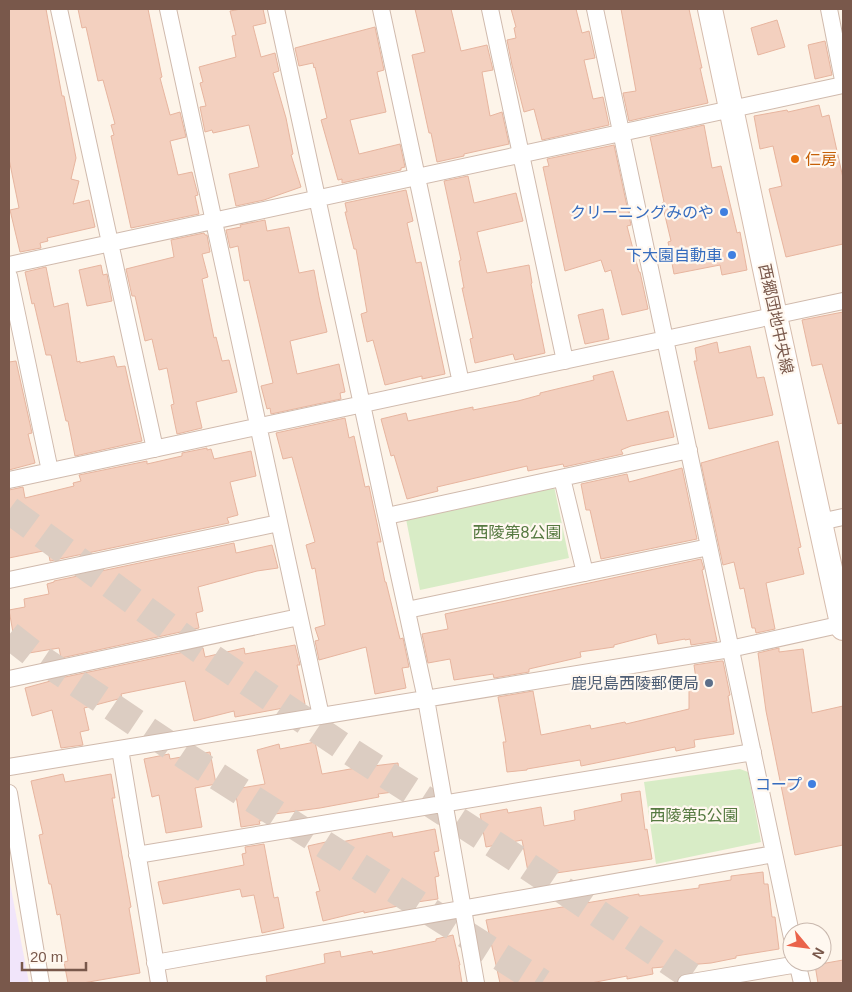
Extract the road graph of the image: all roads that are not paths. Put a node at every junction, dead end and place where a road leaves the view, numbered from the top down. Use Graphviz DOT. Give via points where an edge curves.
graph roads {
  1 [pos="59,9"];
  2 [pos="168,9"];
  3 [pos="276,9"];
  4 [pos="381,9"];
  5 [pos="490,9"];
  6 [pos="595,9"];
  7 [pos="710,9"];
  8 [pos="829,9"];
  9 [pos="843,80"];
  10 [pos="843,85"];
  11 [pos="731,109"];
  12 [pos="622,132"];
  13 [pos="520,154"];
  14 [pos="417,176"];
  15 [pos="317,198"];
  16 [pos="213,220"];
  17 [pos="110,243"];
  18 [pos="9,265"];
  19 [pos="9,276"];
  20 [pos="843,301"];
  21 [pos="775,316"];
  22 [pos="665,340"];
  23 [pos="565,361"];
  24 [pos="461,383"];
  25 [pos="362,404"];
  26 [pos="258,426"];
  27 [pos="155,449"];
  28 [pos="689,450"];
  29 [pos="50,471"];
  30 [pos="562,478"];
  31 [pos="9,480"];
  32 [pos="387,516"];
  33 [pos="843,517"];
  34 [pos="820,522"];
  35 [pos="279,524"];
  36 [pos="709,547"];
  37 [pos="585,573"];
  38 [pos="9,580"];
  39 [pos="407,610"];
  40 [pos="299,617"];
  41 [pos="843,625"];
  42 [pos="730,649"];
  43 [pos="9,679"];
  44 [pos="426,699"];
  45 [pos="321,716"];
  46 [pos="120,749"];
  47 [pos="753,752"];
  48 [pos="9,767"];
  49 [pos="9,793"];
  50 [pos="444,804"];
  51 [pos="774,854"];
  52 [pos="137,855"];
  53 [pos="463,909"];
  54 [pos="789,922"];
  55 [pos="155,963"];
  56 [pos="782,966"];
  57 [pos="41,983"];
  58 [pos="159,983"];
  59 [pos="476,983"];
  60 [pos="686,983"];
  1 -- 17 [label="street"];
  2 -- 16 [label="street"];
  3 -- 15 [label="street"];
  4 -- 14 [label="street"];
  5 -- 13 [label="street"];
  6 -- 12 [label="street"];
  7 -- 11 [label="street, 西郷団地中央線"];
  8 -- 9 [label="street"];
  10 -- 11 [label="street"];
  11 -- 12 [label="street"];
  11 -- 21 [label="street, 西郷団地中央線"];
  12 -- 13 [label="street"];
  12 -- 22 [label="street"];
  13 -- 14 [label="street"];
  13 -- 23 [label="street"];
  14 -- 15 [label="street"];
  14 -- 24 [label="street"];
  15 -- 16 [label="street"];
  15 -- 25 [label="street"];
  16 -- 17 [label="street"];
  16 -- 26 [label="street"];
  17 -- 18 [label="street"];
  17 -- 27 [label="street"];
  19 -- 29 [label="street"];
  20 -- 21 [label="street"];
  21 -- 22 [label="street"];
  21 -- 34 [label="street, 西郷団地中央線"];
  22 -- 23 [label="street"];
  22 -- 28 [label="street"];
  23 -- 24 [label="street"];
  24 -- 25 [label="street"];
  25 -- 26 [label="street"];
  25 -- 32 [label="street"];
  26 -- 27 [label="street"];
  26 -- 35 [label="street"];
  27 -- 29 [label="street"];
  28 -- 30 [label="street"];
  28 -- 36 [label="street"];
  29 -- 31 [label="street"];
  30 -- 32 [label="street"];
  30 -- 37 [label="street"];
  32 -- 39 [label="street"];
  33 -- 34 [label="street"];
  34 -- 41 [label="street, 西郷団地中央線"];
  35 -- 38 [label="street"];
  35 -- 40 [label="street"];
  36 -- 37 [label="street"];
  36 -- 42 [label="street"];
  37 -- 39 [label="street"];
  39 -- 44 [label="street"];
  40 -- 43 [label="street"];
  40 -- 45 [label="street"];
  41 -- 42 [label="street"];
  42 -- 44 [label="street"];
  42 -- 47 [label="street"];
  44 -- 45 [label="street"];
  44 -- 50 [label="street"];
  45 -- 46 [label="street"];
  46 -- 48 [label="street"];
  46 -- 52 [label="street"];
  47 -- 50 [label="street"];
  47 -- 51 [label="street"];
  49 -- 57 [label="street"];
  50 -- 52 [label="street"];
  50 -- 53 [label="street"];
  51 -- 53 [label="street"];
  51 -- 54 [label="street"];
  52 -- 55 [label="street"];
  53 -- 55 [label="street"];
  53 -- 59 [label="street"];
  55 -- 58 [label="street"];
  56 -- 60 [label="street"];
}
